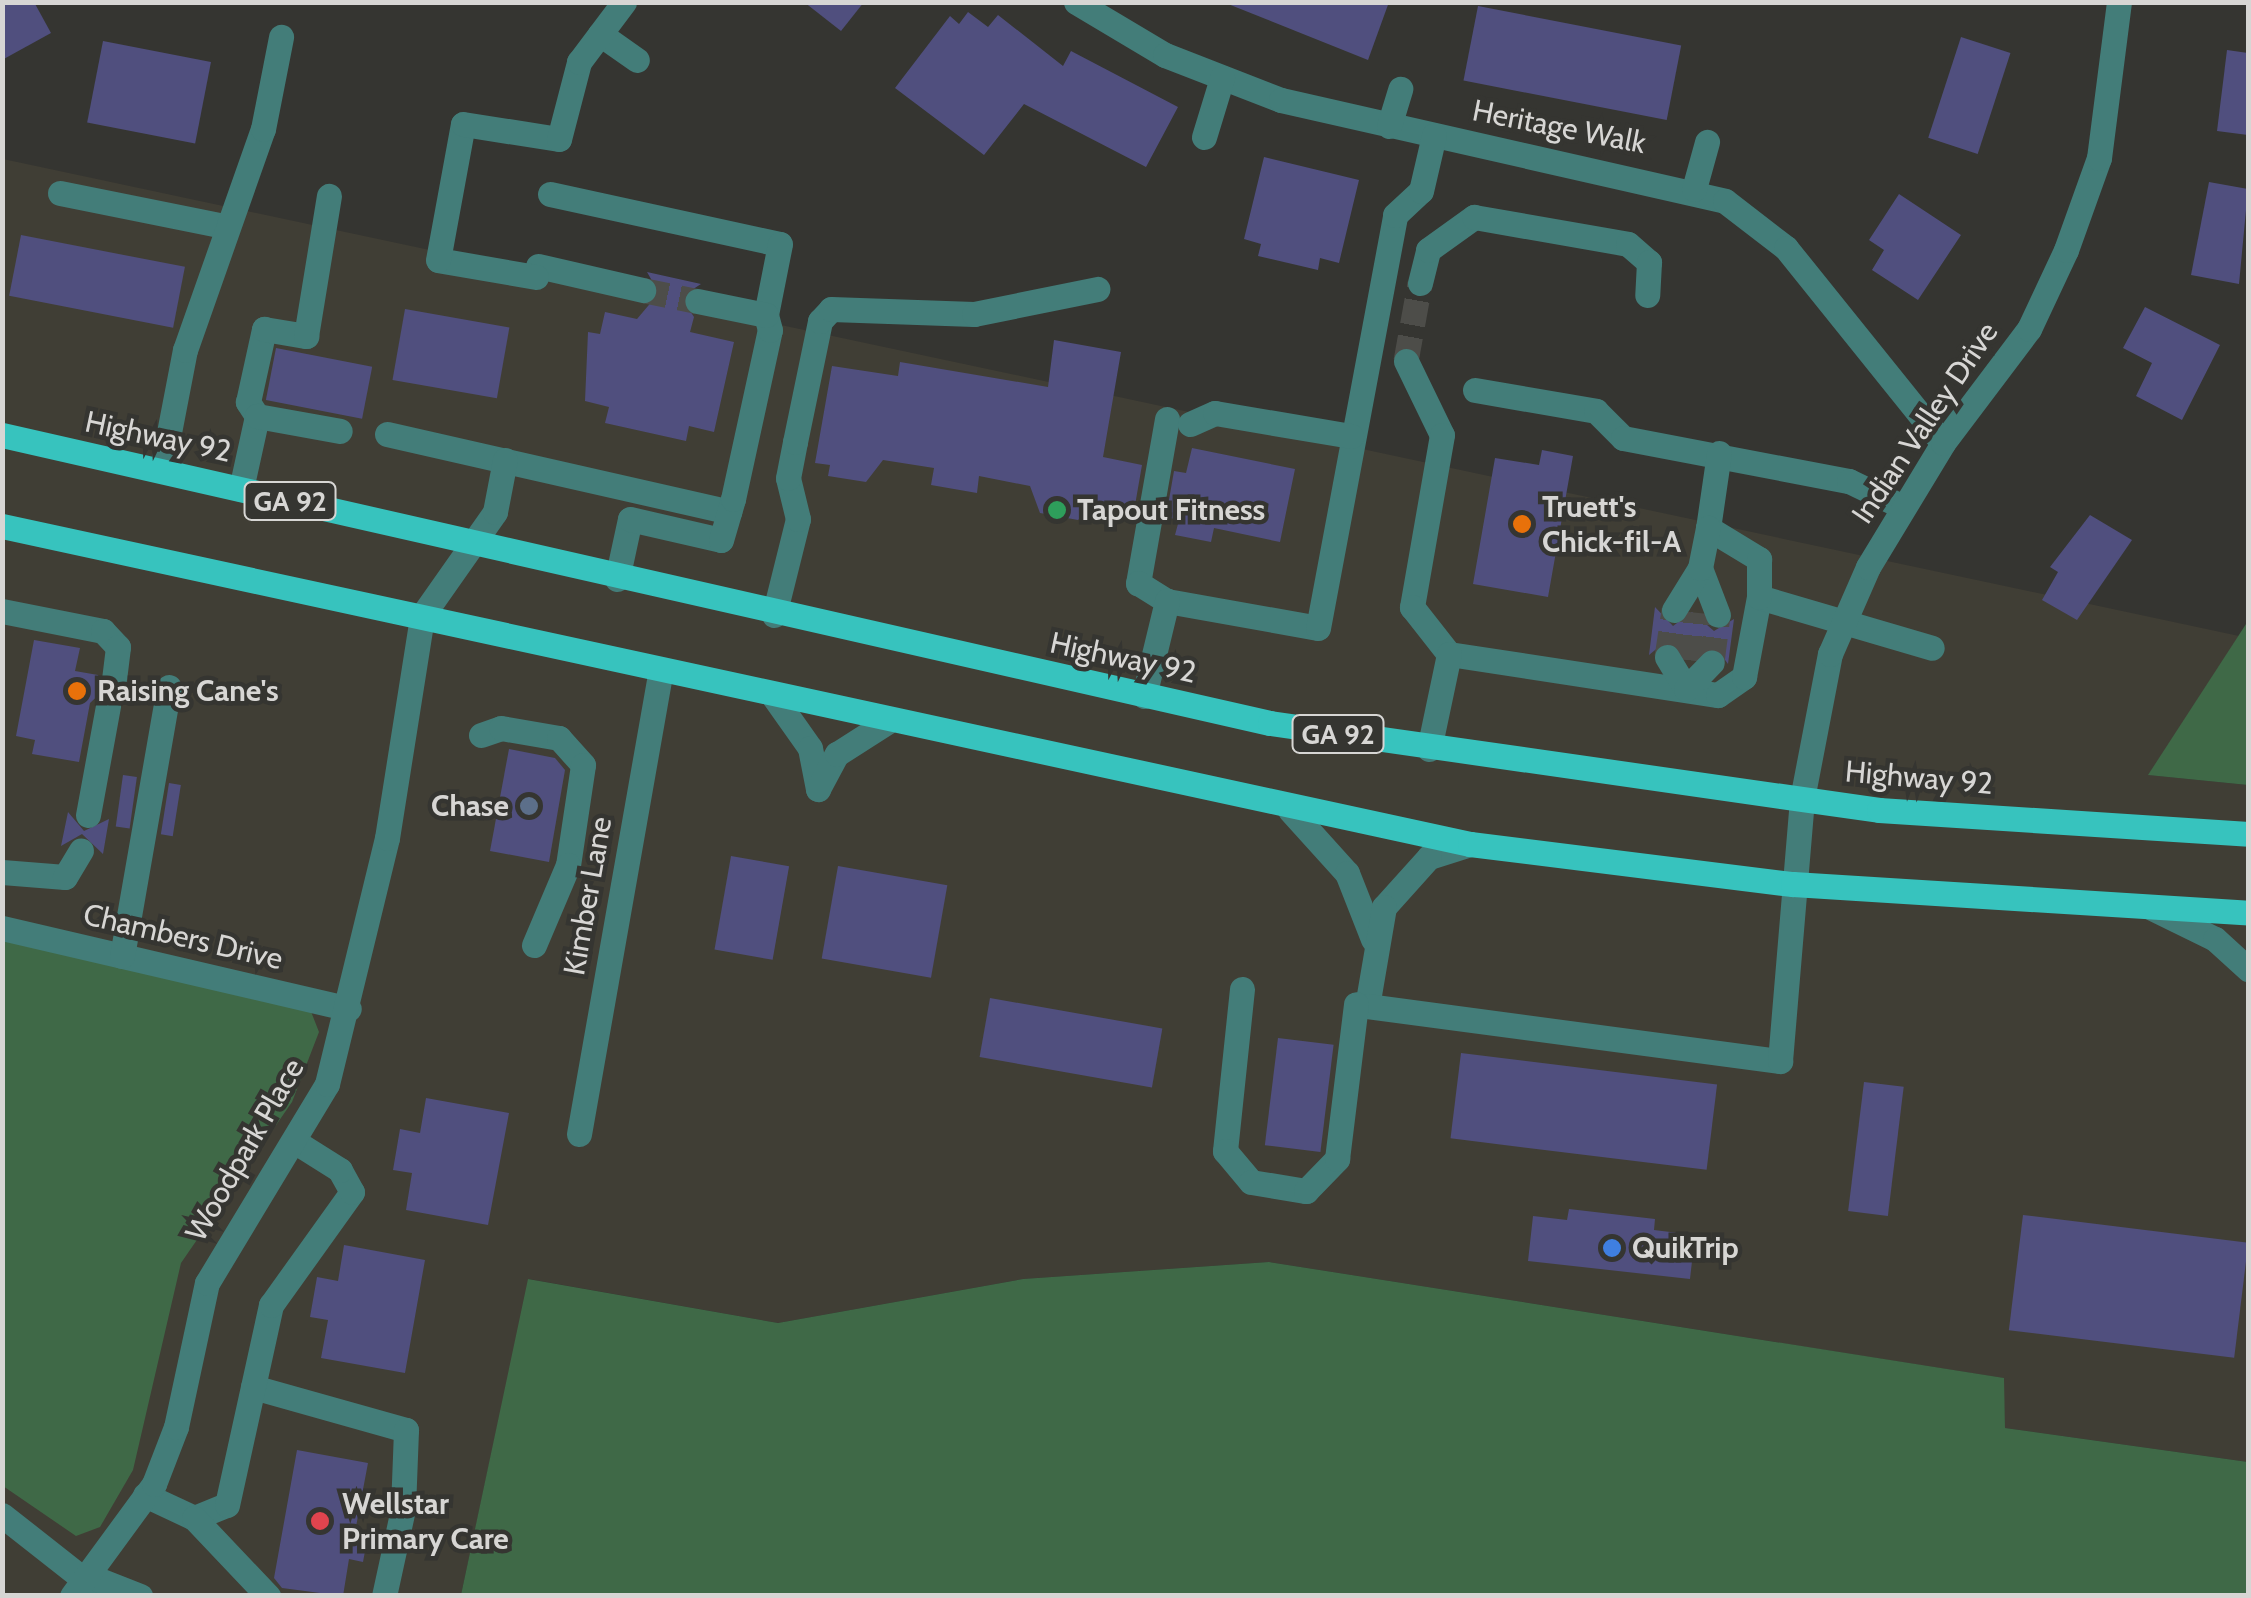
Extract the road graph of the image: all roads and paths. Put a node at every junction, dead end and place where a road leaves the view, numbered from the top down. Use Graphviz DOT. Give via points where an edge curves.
graph roads {
  1 [pos="624,2"];
  2 [pos="2119,2"];
  3 [pos="1080,4"];
  4 [pos="600,34"];
  5 [pos="281,37"];
  6 [pos="637,60"];
  7 [pos="1222,78"];
  8 [pos="1400,88"];
  9 [pos="1389,126"];
  10 [pos="1434,135"];
  11 [pos="1204,138"];
  12 [pos="1707,142"];
  13 [pos="1694,189"];
  14 [pos="60,193"];
  15 [pos="550,194"];
  16 [pos="329,196"];
  17 [pos="223,226"];
  18 [pos="1420,283"];
  19 [pos="1097,288"];
  20 [pos="644,290"];
  21 [pos="1647,295"];
  22 [pos="697,300"];
  23 [pos="766,316"];
  24 [pos="1406,361"];
  25 [pos="1475,390"];
  26 [pos="257,416"];
  27 [pos="340,431"];
  28 [pos="387,434"];
  29 [pos="2,435"];
  30 [pos="1351,436"];
  31 [pos="1943,443"];
  32 [pos="1718,453"];
  33 [pos="506,460"];
  34 [pos="162,469"];
  35 [pos="242,489"];
  36 [pos="1903,507"];
  37 [pos="729,512"];
  38 [pos="2,526"];
  39 [pos="1708,528"];
  40 [pos="467,544"];
  41 [pos="1700,568"];
  42 [pos="617,579"];
  43 [pos="1759,597"];
  44 [pos="1167,600"];
  45 [pos="2,612"];
  46 [pos="774,615"];
  47 [pos="422,616"];
  48 [pos="1843,620"];
  49 [pos="1932,648"];
  50 [pos="1449,654"];
  51 [pos="1690,660"];
  52 [pos="661,670"];
  53 [pos="114,678"];
  54 [pos="169,688"];
  55 [pos="1686,689"];
  56 [pos="774,696"];
  57 [pos="1144,696"];
  58 [pos="108,706"];
  59 [pos="887,722"];
  60 [pos="481,735"];
  61 [pos="1430,749"];
  62 [pos="1802,799"];
  63 [pos="1290,810"];
  64 [pos="88,816"];
  65 [pos="2248,829"];
  66 [pos="1470,844"];
  67 [pos="82,850"];
  68 [pos="2,872"];
  69 [pos="1794,884"];
  70 [pos="2152,908"];
  71 [pos="2248,913"];
  72 [pos="2,928"];
  73 [pos="1373,939"];
  74 [pos="534,945"];
  75 [pos="122,956"];
  76 [pos="2248,968"];
  77 [pos="1242,989"];
  78 [pos="1356,1004"];
  79 [pos="349,1010"];
  80 [pos="579,1134"];
  81 [pos="294,1141"];
  82 [pos="252,1387"];
  83 [pos="145,1495"];
  84 [pos="2,1515"];
  85 [pos="194,1518"];
  86 [pos="80,1585"];
  87 [pos="105,1596"];
  88 [pos="140,1596"];
  89 [pos="268,1596"];
  90 [pos="384,1596"];
  1 -- 4 [label="street"];
  2 -- 31 [label="street, Indian Valley Drive" via="2099,158 2066,250 2030,329"];
  3 -- 7 [label="street, Heritage Walk"];
  4 -- 6 [label="street"];
  4 -- 20 [label="street" via="574,73 559,139 463,124 438,260"];
  5 -- 17 [label="street" via="263,129"];
  7 -- 9 [label="street, Heritage Walk"];
  7 -- 11 [label="street"];
  8 -- 9 [label="street"];
  9 -- 10 [label="street, Heritage Walk"];
  10 -- 13 [label="street, Heritage Walk"];
  10 -- 30 [label="street" via="1421,191 1395,215"];
  12 -- 13 [label="street"];
  13 -- 31 [label="street, Heritage Walk" via="1725,200 1786,248"];
  14 -- 17 [label="street"];
  15 -- 23 [label="street" via="780,244"];
  16 -- 26 [label="street" via="306,336 264,329 248,402"];
  17 -- 34 [label="street" via="184,350"];
  18 -- 21 [label="street" via="1428,250 1474,217 1628,244 1649,262"];
  19 -- 46 [label="street" via="974,314 831,309 820,320 794,442 789,506 798,519"];
  22 -- 23 [label="street"];
  23 -- 37 [label="street"];
  24 -- 50 [label="street" via="1442,435 1412,607"];
  25 -- 32 [label="street" via="1596,411 1623,438"];
  26 -- 27 [label="street"];
  26 -- 35 [label="street"];
  28 -- 33 [label="street"];
  29 -- 34 [label="main road, Highway 92 / GA 92"];
  30 -- 44 [label="street" via="1318,628"];
  30 -- 44 [label="street" via="1215,413 1179,422 1162,464 1138,583"];
  31 -- 36 [label="street, Indian Valley Drive"];
  32 -- 36 [label="street" via="1850,480"];
  32 -- 39 [label="street"];
  33 -- 37 [label="street"];
  33 -- 40 [label="street, Woodpark Place" via="495,512"];
  34 -- 35 [label="main road, Highway 92 / GA 92"];
  35 -- 40 [label="main road, Highway 92 / GA 92"];
  36 -- 48 [label="street, Indian Valley Drive"];
  37 -- 42 [label="street" via="721,540 630,518"];
  38 -- 47 [label="main road"];
  39 -- 41 [label="street"];
  39 -- 43 [label="street" via="1759,559"];
  40 -- 42 [label="main road, Highway 92 / GA 92"];
  40 -- 47 [label="street, Woodpark Place"];
  41 -- 41 [label="street" via="1696,612"];
  42 -- 46 [label="main road, Highway 92 / GA 92"];
  43 -- 48 [label="street"];
  43 -- 55 [label="street" via="1744,677 1718,695"];
  44 -- 57 [label="street"];
  45 -- 53 [label="street" via="104,631 118,647"];
  46 -- 57 [label="main road, Highway 92 / GA 92"];
  47 -- 52 [label="main road"];
  47 -- 79 [label="street, Woodpark Place"];
  48 -- 49 [label="street"];
  48 -- 62 [label="street, Indian Valley Drive" via="1820,688"];
  50 -- 55 [label="street"];
  50 -- 61 [label="street"];
  51 -- 55 [label="street"];
  52 -- 56 [label="main road"];
  52 -- 80 [label="street, Kimber Lane"];
  54 -- 75 [label="street"];
  56 -- 59 [label="main road"];
  56 -- 59 [label="street" via="804,736 818,801 837,754"];
  57 -- 61 [label="main road, Highway 92 / GA 92"];
  58 -- 64 [label="street"];
  59 -- 63 [label="main road"];
  60 -- 74 [label="street" via="500,728 559,738 583,765 568,865"];
  61 -- 62 [label="main road, Highway 92 / GA 92"];
  62 -- 65 [label="main road, Highway 92 / GA 92"];
  62 -- 69 [label="street, Indian Valley Drive"];
  63 -- 66 [label="main road"];
  63 -- 73 [label="street" via="1347,872"];
  66 -- 69 [label="main road"];
  66 -- 73 [label="street" via="1418,866 1384,907"];
  67 -- 68 [label="street" via="65,877"];
  69 -- 70 [label="main road"];
  69 -- 73 [label="street, Indian Valley Drive" via="1780,1061 1367,1006"];
  70 -- 71 [label="main road"];
  70 -- 76 [label="street" via="2215,938"];
  72 -- 75 [label="street, Chambers Drive"];
  75 -- 79 [label="street, Chambers Drive"];
  77 -- 78 [label="street" via="1225,1151 1251,1182 1306,1191 1337,1160"];
  79 -- 81 [label="street, Woodpark Place" via="327,1084"];
  81 -- 82 [label="street" via="340,1170 352,1192 271,1304"];
  81 -- 83 [label="street, Woodpark Place" via="235,1223 207,1284 176,1427"];
  82 -- 85 [label="street" via="226,1505"];
  82 -- 90 [label="street" via="406,1430 403,1509"];
  83 -- 85 [label="street"];
  83 -- 86 [label="street, Woodpark Place"];
  84 -- 86 [label="street"];
  85 -- 89 [label="street"];
  86 -- 87 [label="street"];
  86 -- 88 [label="street"];
}
